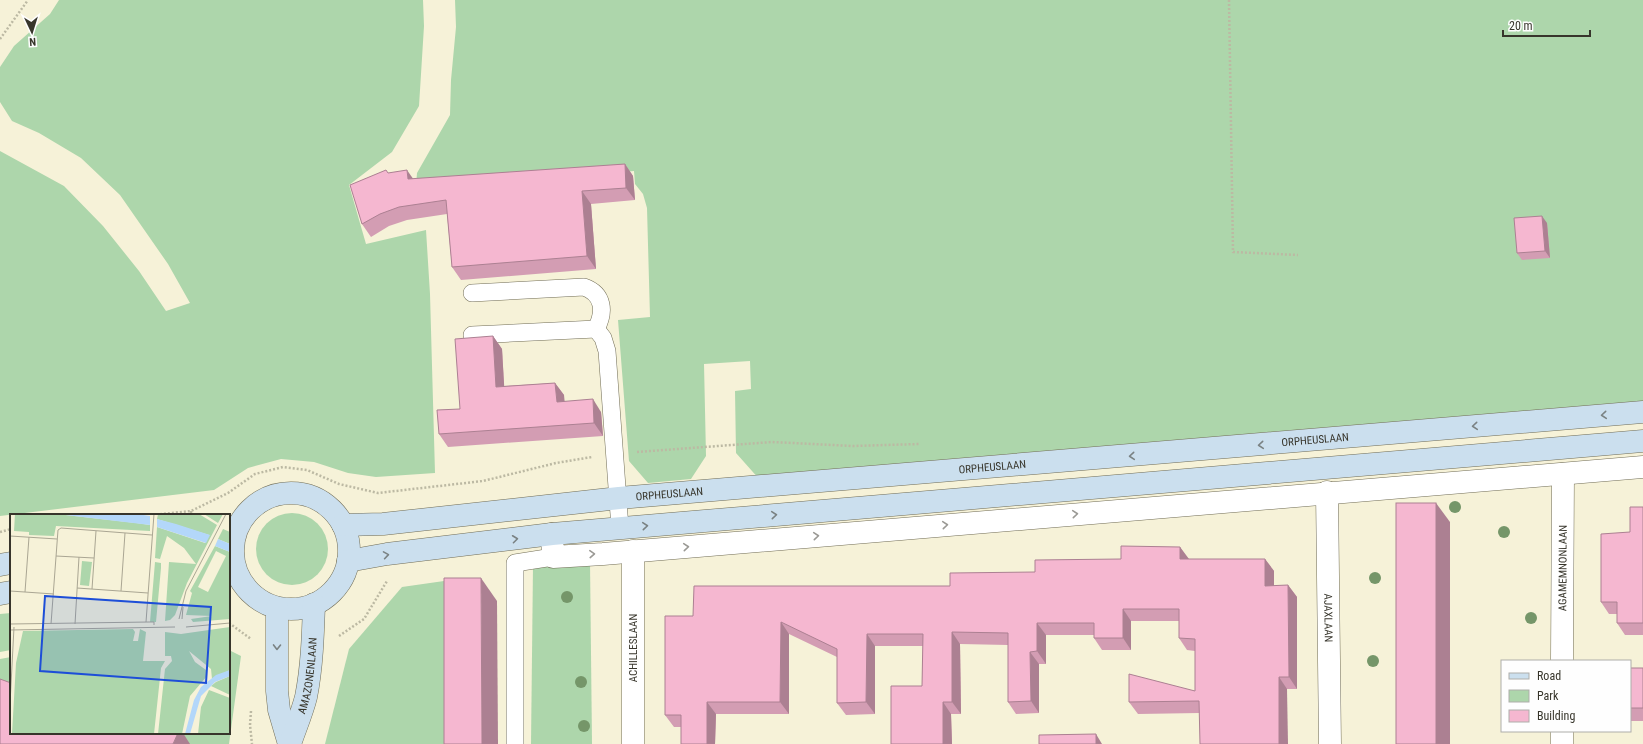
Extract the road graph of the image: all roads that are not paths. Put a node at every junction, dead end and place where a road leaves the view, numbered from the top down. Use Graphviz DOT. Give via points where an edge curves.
graph roads {
  1 [pos="472,294"];
  2 [pos="596,329"];
  3 [pos="472,335"];
  4 [pos="1643,412"];
  5 [pos="1643,441"];
  6 [pos="1643,467"];
  7 [pos="1563,474"];
  8 [pos="1327,492"];
  9 [pos="619,498"];
  10 [pos="343,525"];
  11 [pos="620,528"];
  12 [pos="232,533"];
  13 [pos="552,534"];
  14 [pos="633,551"];
  15 [pos="553,557"];
  16 [pos="348,561"];
  17 [pos="10,563"];
  18 [pos="0,565"];
  19 [pos="233,574"];
  20 [pos="10,592"];
  21 [pos="0,594"];
  22 [pos="314,604"];
  23 [pos="277,608"];
  24 [pos="1562,660"];
  25 [pos="1562,732"];
  26 [pos="289,744"];
  27 [pos="515,744"];
  28 [pos="633,744"];
  29 [pos="1330,744"];
  30 [pos="1562,744"];
  1 -- 2 [label="lane" via="584,287 599,297 602,310"];
  2 -- 3 [label="lane"];
  2 -- 9 [label="lane" via="603,338 607,351"];
  4 -- 9 [label="main road, ORPHEUSLAAN, one-way"];
  11 -- 5 [label="main road, one-way"];
  6 -- 7 [label="street"];
  7 -- 8 [label="street"];
  7 -- 24 [label="street, AGAMEMNONLAAN"];
  14 -- 8 [label="street, one-way"];
  8 -- 29 [label="street, AJAXLAAN"];
  9 -- 10 [label="main road, ORPHEUSLAAN" via="383,524"];
  9 -- 11 [label="lane"];
  10 -- 12 [label="main road" via="333,511 320,500 304,494 287,493 270,497 255,505"];
  10 -- 16 [label="main road" via="348,543"];
  11 -- 13 [label="main road"];
  12 -- 19 [label="main road"];
  13 -- 15 [label="street"];
  16 -- 13 [label="main road, one-way"];
  15 -- 14 [label="street, one-way"];
  14 -- 28 [label="street, ACHILLESLAAN"];
  15 -- 27 [label="lane" via="515,563"];
  16 -- 22 [label="main road" via="342,579 330,594"];
  17 -- 18 [label="main road"];
  19 -- 23 [label="main road" via="253,596"];
  20 -- 21 [label="main road"];
  22 -- 23 [label="main road" via="296,609"];
  22 -- 26 [label="main road, AMAZONENLAAN" via="308,684"];
  23 -- 26 [label="main road, AMAZONENLAAN, one-way" via="267,643 279,710"];
  25 -- 30 [label="street"];
}
